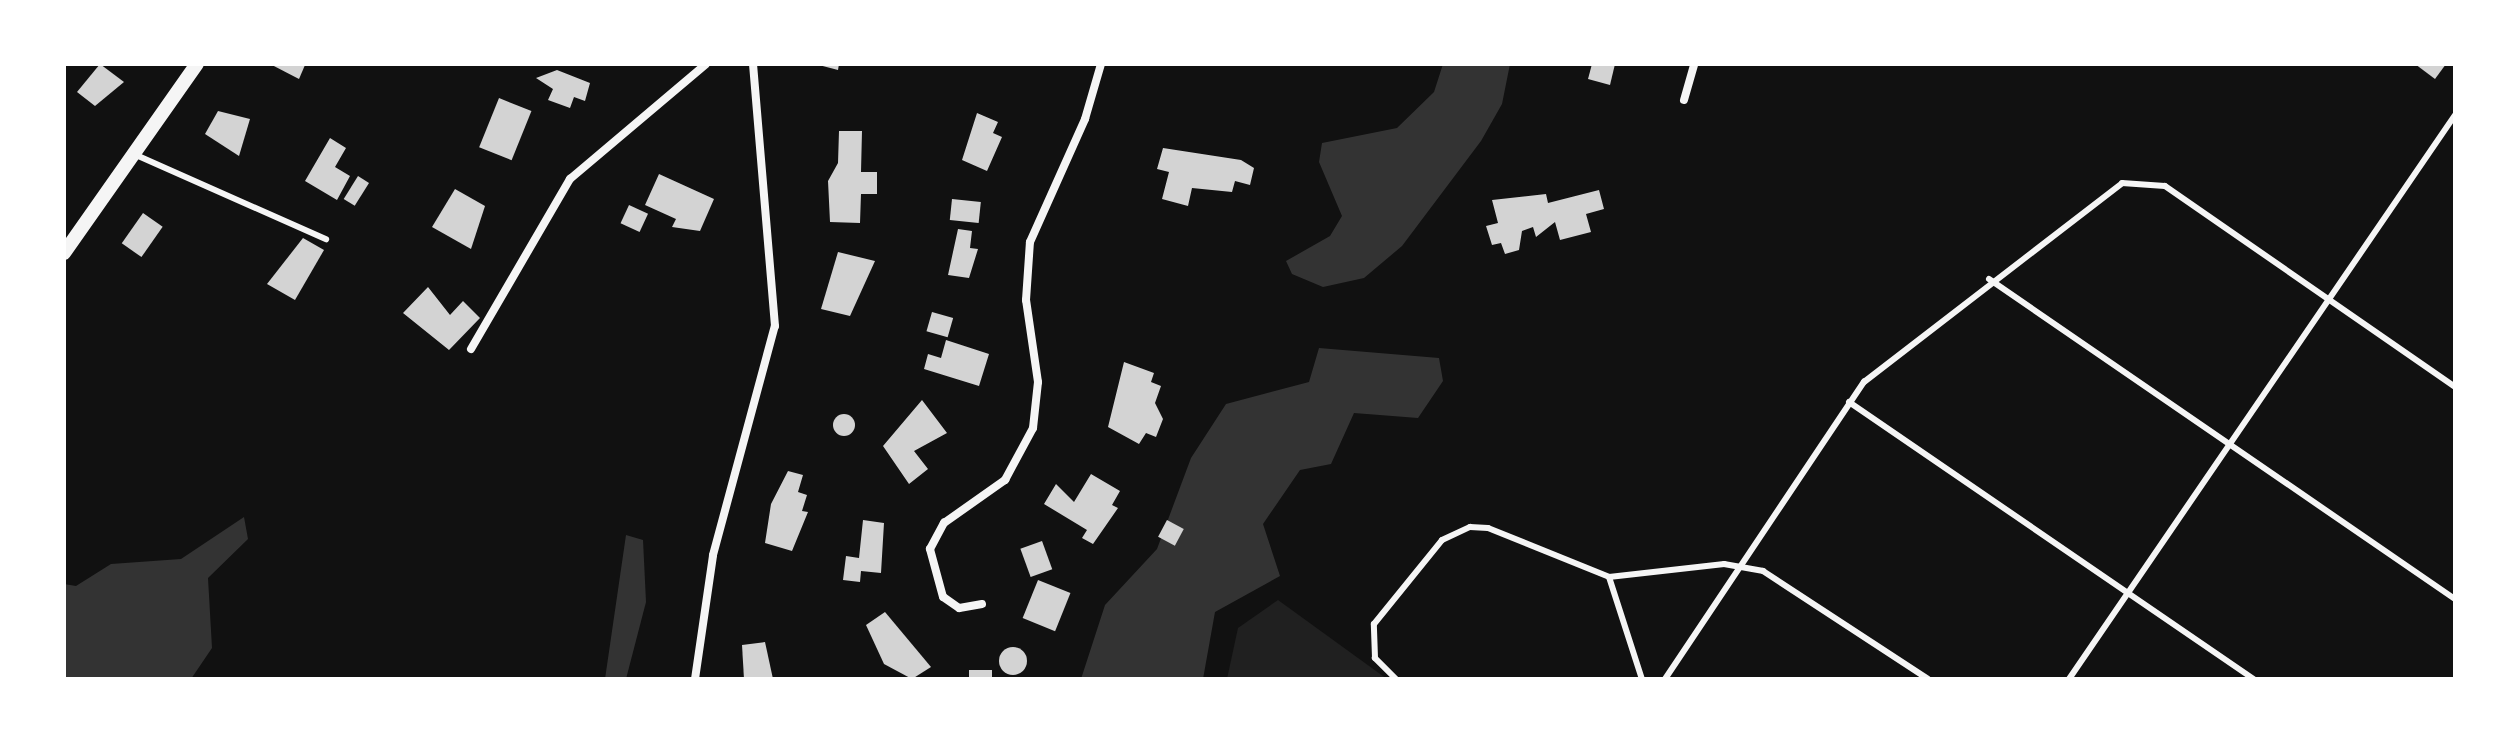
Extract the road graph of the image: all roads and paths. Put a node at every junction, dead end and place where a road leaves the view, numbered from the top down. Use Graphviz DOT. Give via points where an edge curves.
graph roads {
  1 [pos="197,64"];
  2 [pos="706,64"];
  3 [pos="753,64"];
  4 [pos="1101,64"];
  5 [pos="1694,64"];
  6 [pos="1684,100"];
  7 [pos="2455,115"];
  8 [pos="134,154"];
  9 [pos="326,239"];
  10 [pos="64,253"];
  11 [pos="1989,279"];
  12 [pos="2329,298"];
  13 [pos="471,349"];
  14 [pos="2455,387"];
  15 [pos="1849,402"];
  16 [pos="2227,444"];
  17 [pos="1743,566"];
  18 [pos="1609,577"];
  19 [pos="2127,591"];
  20 [pos="2455,599"];
  21 [pos="982,604"];
  22 [pos="695,679"];
  23 [pos="1396,679"];
  24 [pos="1642,679"];
  25 [pos="1665,679"];
  26 [pos="1928,679"];
  27 [pos="2069,679"];
  28 [pos="2254,679"];
  1 -- 8 [label="street"];
  2 -- 13 [label="street" via="570,179"];
  3 -- 22 [label="street" via="774,337 713,555"];
  4 -- 21 [label="street" via="1085,119 1030,242 1026,300 1038,382 1033,428 1005,480 944,523 930,549 943,597 959,608"];
  5 -- 6 [label="street"];
  7 -- 12 [label="lane"];
  8 -- 9 [label="lane"];
  8 -- 10 [label="street"];
  11 -- 12 [label="lane" via="2106,189 2139,180 2165,186"];
  11 -- 15 [label="lane" via="1885,360"];
  11 -- 16 [label="lane"];
  12 -- 14 [label="lane"];
  12 -- 16 [label="lane"];
  15 -- 17 [label="lane"];
  15 -- 19 [label="lane"];
  16 -- 19 [label="lane"];
  16 -- 20 [label="lane"];
  17 -- 18 [label="lane"];
  17 -- 25 [label="lane"];
  17 -- 26 [label="lane" via="1783,581"];
  18 -- 23 [label="lane" via="1488,528 1452,533 1374,624 1375,658"];
  18 -- 24 [label="lane"];
  19 -- 27 [label="lane"];
  19 -- 28 [label="lane"];
}
